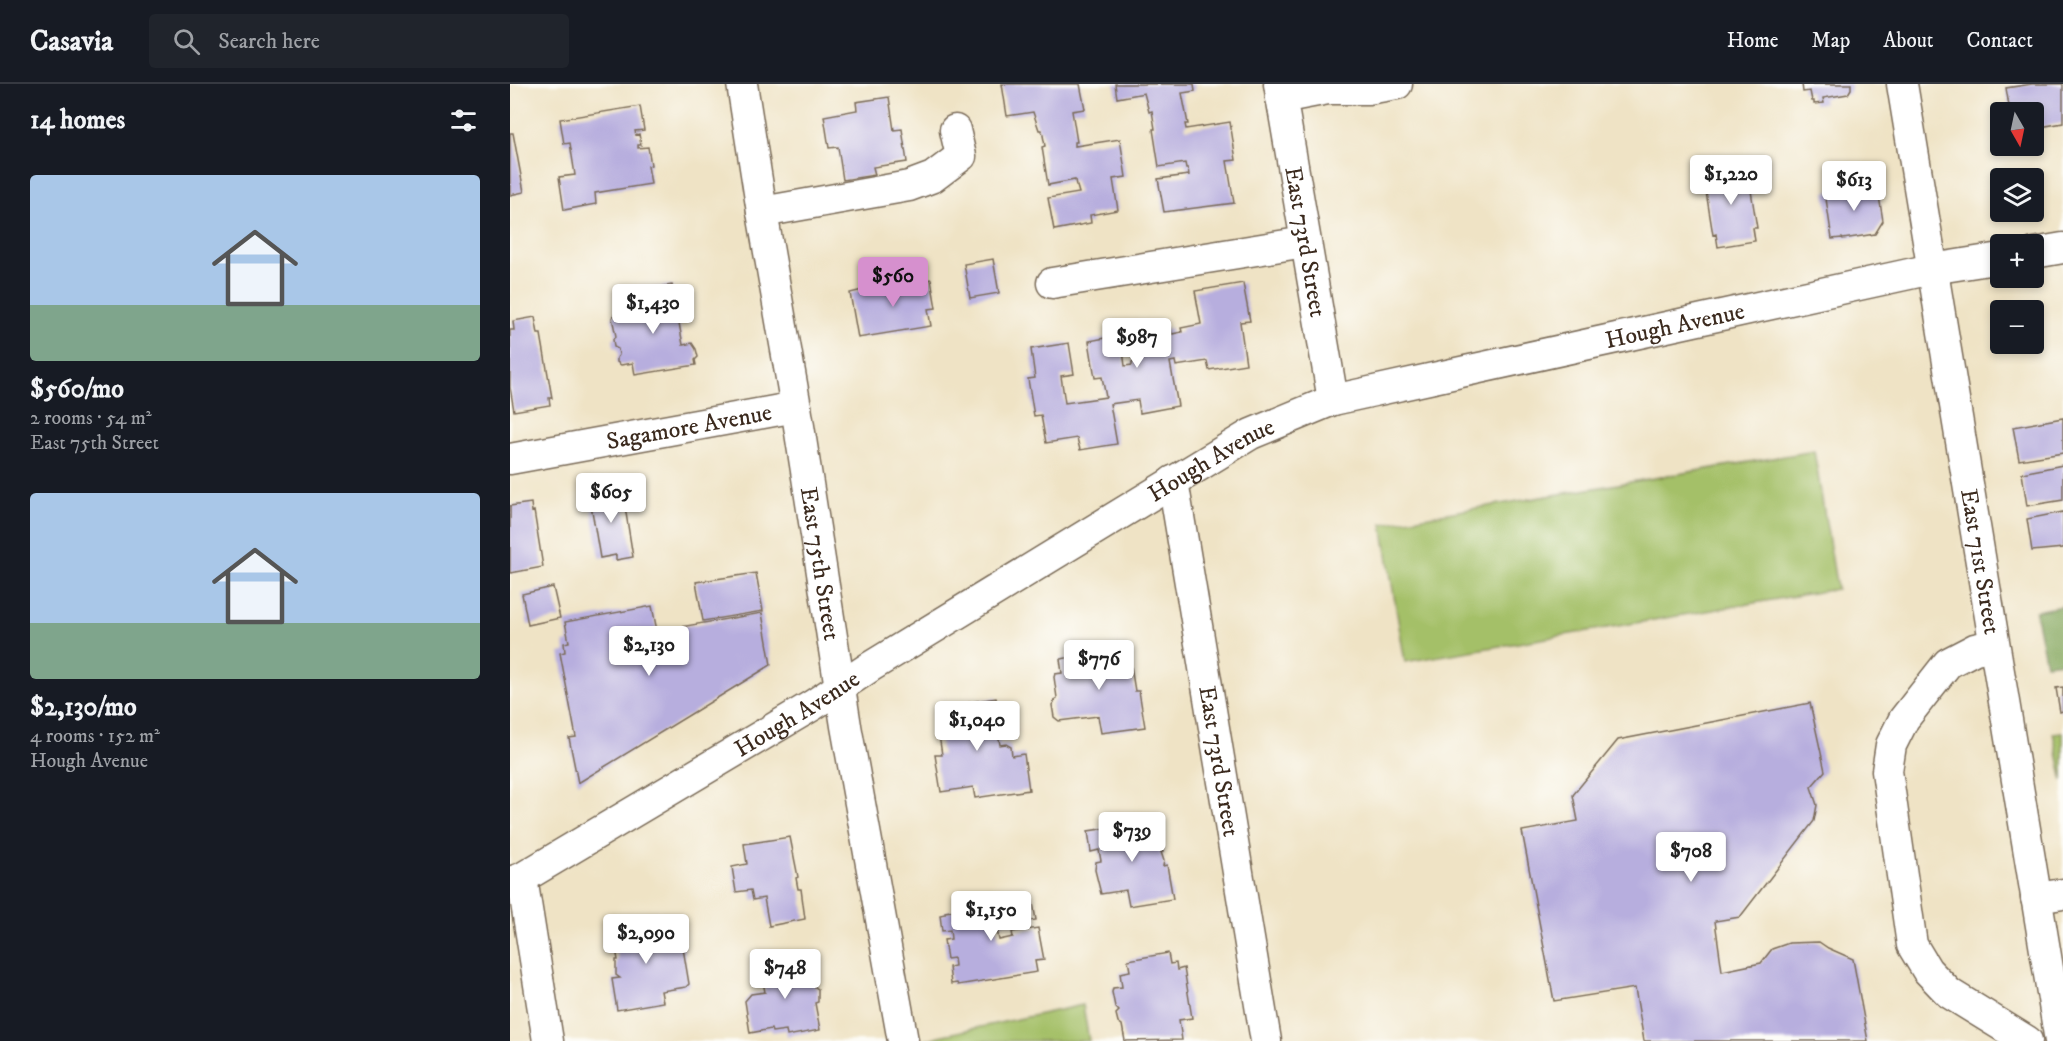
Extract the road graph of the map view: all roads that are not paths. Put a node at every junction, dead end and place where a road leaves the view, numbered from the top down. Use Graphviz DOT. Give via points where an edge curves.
graph roads {
  1 [pos="742,84"];
  2 [pos="1902,84"];
  3 [pos="1382,85"];
  4 [pos="1280,91"];
  5 [pos="955,130"];
  6 [pos="762,212"];
  7 [pos="1305,242"];
  8 [pos="2063,248"];
  9 [pos="2044,251"];
  10 [pos="1990,260"];
  11 [pos="1932,269"];
  12 [pos="1052,283"];
  13 [pos="1333,400"];
  14 [pos="796,407"];
  15 [pos="510,459"];
  16 [pos="1173,481"];
  17 [pos="1994,645"];
  18 [pos="840,687"];
  19 [pos="516,880"];
  20 [pos="2049,896"];
  21 [pos="548,1041"];
  22 [pos="903,1041"];
  23 [pos="1266,1041"];
  24 [pos="2027,1041"];
  25 [pos="2060,1041"];
  1 -- 6 [label="street, East 75th Street"];
  2 -- 11 [label="street, East 71st Street"];
  3 -- 4 [label="street"];
  4 -- 7 [label="street, East 73rd Street"];
  5 -- 6 [label="street" via="961,156 933,177 909,186"];
  6 -- 14 [label="street, East 75th Street"];
  7 -- 12 [label="street"];
  7 -- 13 [label="street, East 73rd Street"];
  8 -- 9 [label="street"];
  10 -- 11 [label="street, Hough Avenue"];
  11 -- 13 [label="street, Hough Avenue"];
  11 -- 17 [label="street, East 71st Street"];
  13 -- 16 [label="street, Hough Avenue" via="1251,434"];
  14 -- 15 [label="street, Sagamore Avenue"];
  14 -- 18 [label="street, East 75th Street"];
  16 -- 18 [label="street, Hough Avenue"];
  16 -- 23 [label="street, East 73rd Street"];
  17 -- 20 [label="street, East 71st Street"];
  17 -- 24 [label="street" via="1975,649 1948,663 1904,719 1891,745 1887,771 1912,945 1927,970 1950,993"];
  18 -- 19 [label="street, Hough Avenue"];
  18 -- 22 [label="street, East 75th Street"];
  19 -- 21 [label="street"];
  20 -- 25 [label="street, East 71st Street"];
}
